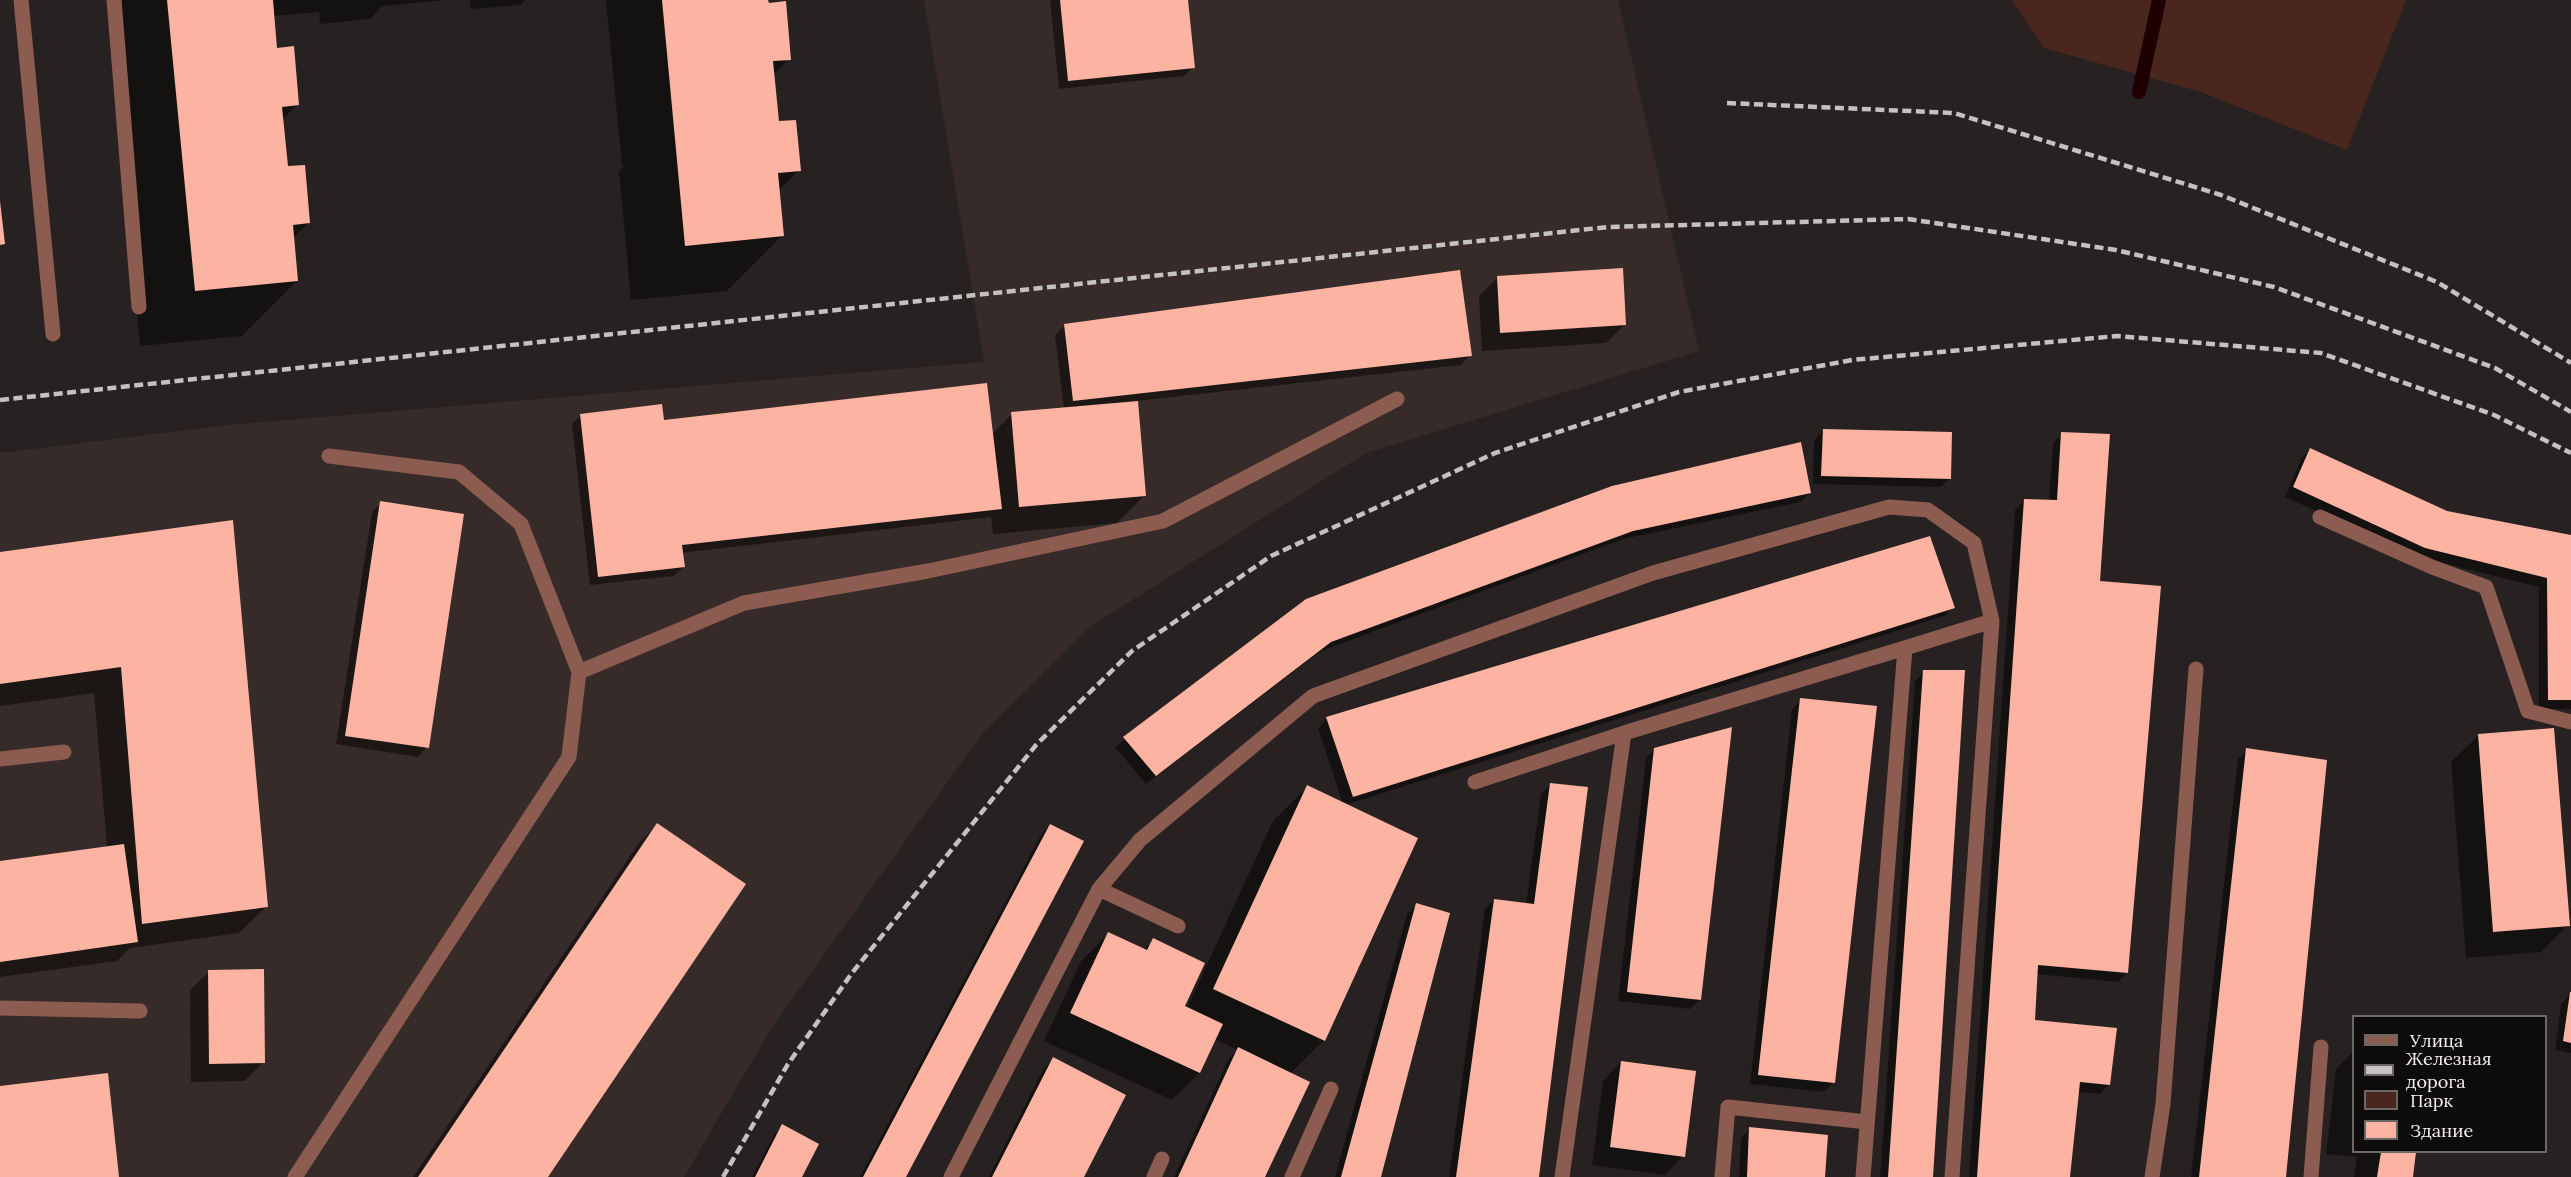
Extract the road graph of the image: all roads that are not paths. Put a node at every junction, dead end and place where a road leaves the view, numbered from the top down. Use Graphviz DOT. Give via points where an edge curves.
graph roads {
  1 [pos="21,0"];
  2 [pos="114,0"];
  3 [pos="139,307"];
  4 [pos="53,334"];
  5 [pos="1397,399"];
  6 [pos="329,456"];
  7 [pos="2319,517"];
  8 [pos="1992,621"];
  9 [pos="1905,648"];
  10 [pos="2196,669"];
  11 [pos="579,672"];
  12 [pos="2571,722"];
  13 [pos="1624,733"];
  14 [pos="64,752"];
  15 [pos="0,759"];
  16 [pos="1475,782"];
  17 [pos="1099,889"];
  18 [pos="1178,926"];
  19 [pos="0,1008"];
  20 [pos="140,1011"];
  21 [pos="2321,1047"];
  22 [pos="1331,1089"];
  23 [pos="1867,1122"];
  24 [pos="1162,1159"];
  25 [pos="295,1177"];
  26 [pos="951,1177"];
  27 [pos="1154,1177"];
  28 [pos="1292,1177"];
  29 [pos="1562,1177"];
  30 [pos="1722,1177"];
  31 [pos="1863,1177"];
  32 [pos="1952,1177"];
  33 [pos="2152,1177"];
  34 [pos="2311,1177"];
  1 -- 4 [label="lane"];
  2 -- 3 [label="lane"];
  5 -- 11 [label="lane" via="1163,521 928,571 744,603"];
  6 -- 11 [label="lane" via="459,472 521,524"];
  7 -- 12 [label="lane" via="2486,587 2528,711"];
  8 -- 9 [label="lane"];
  8 -- 17 [label="lane" via="1974,543 1928,510 1889,507 1653,573 1313,696 1140,840"];
  8 -- 32 [label="lane"];
  9 -- 13 [label="lane"];
  9 -- 23 [label="lane"];
  10 -- 33 [label="lane" via="2163,1104"];
  11 -- 25 [label="lane" via="569,757"];
  13 -- 16 [label="lane"];
  13 -- 29 [label="lane"];
  14 -- 15 [label="lane"];
  17 -- 18 [label="lane"];
  17 -- 26 [label="lane"];
  19 -- 20 [label="lane"];
  21 -- 34 [label="lane"];
  22 -- 28 [label="lane"];
  23 -- 30 [label="lane" via="1728,1107"];
  23 -- 31 [label="lane"];
  24 -- 27 [label="lane"];
}
